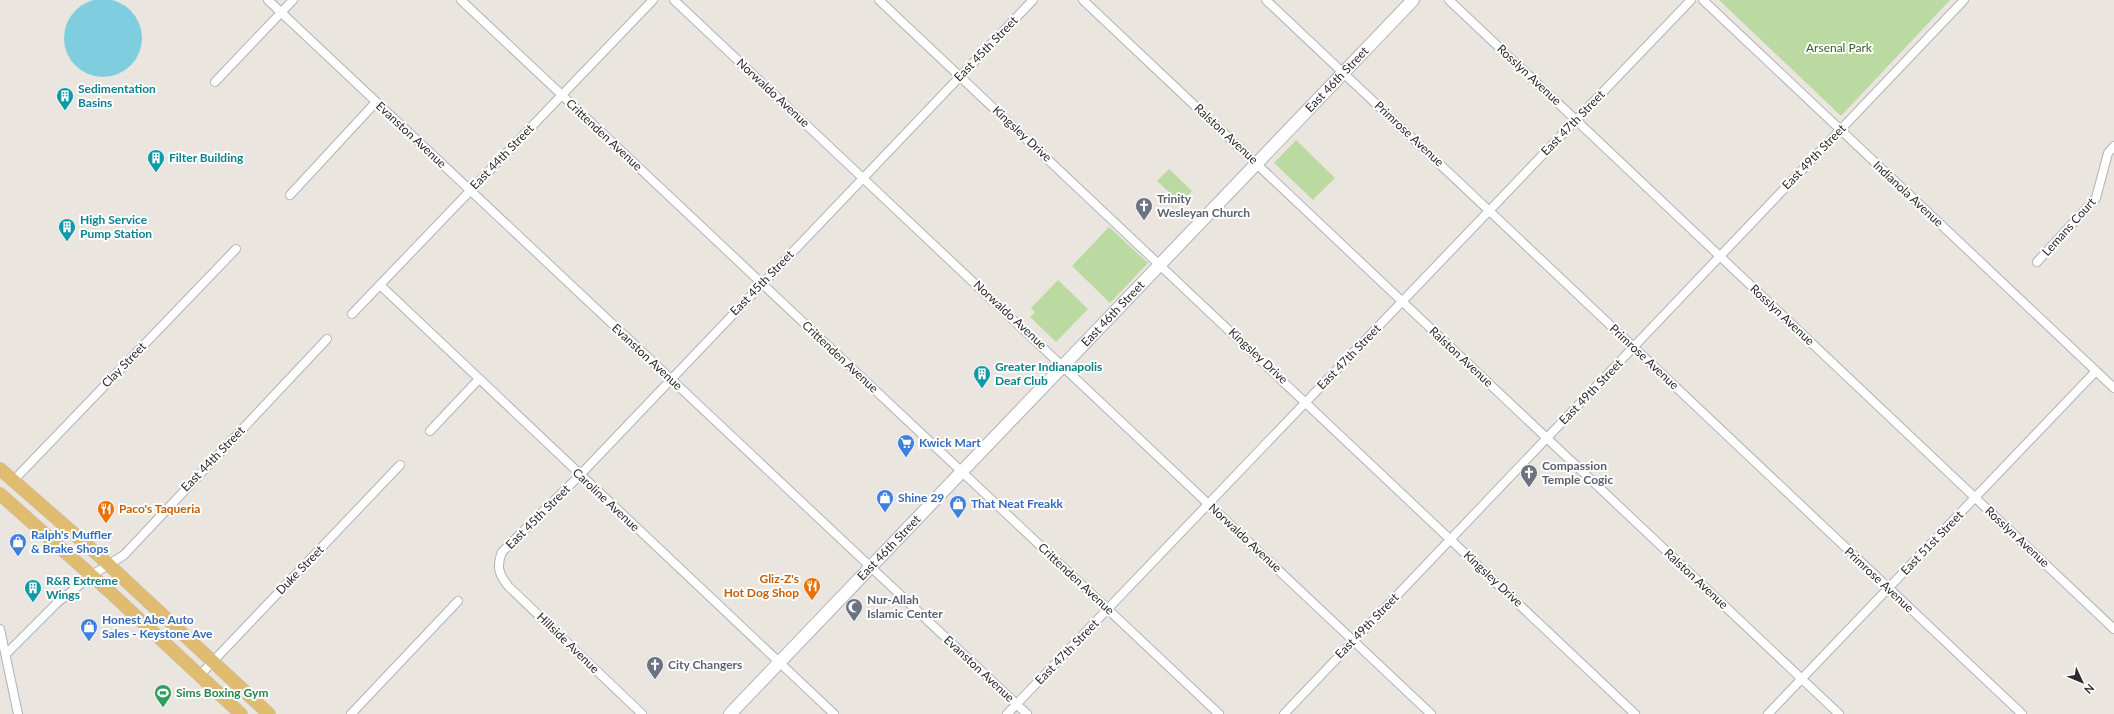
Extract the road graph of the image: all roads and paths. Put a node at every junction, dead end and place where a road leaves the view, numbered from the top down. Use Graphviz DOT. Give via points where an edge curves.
graph roads {
  1 [pos="268,0"];
  2 [pos="293,0"];
  3 [pos="461,0"];
  4 [pos="653,0"];
  5 [pos="674,0"];
  6 [pos="879,0"];
  7 [pos="1033,0"];
  8 [pos="1082,0"];
  9 [pos="1266,0"];
  10 [pos="1413,0"];
  11 [pos="1449,0"];
  12 [pos="1691,0"];
  13 [pos="1703,0"];
  14 [pos="1964,0"];
  15 [pos="281,12"];
  16 [pos="1344,73"];
  17 [pos="960,76"];
  18 [pos="215,82"];
  19 [pos="562,95"];
  20 [pos="376,102"];
  21 [pos="1576,120"];
  22 [pos="1840,130"];
  23 [pos="2114,146"];
  24 [pos="1257,164"];
  25 [pos="863,178"];
  26 [pos="470,191"];
  27 [pos="290,194"];
  28 [pos="1489,210"];
  29 [pos="236,249"];
  30 [pos="1720,256"];
  31 [pos="2037,262"];
  32 [pos="1161,264"];
  33 [pos="762,283"];
  34 [pos="380,285"];
  35 [pos="1402,301"];
  36 [pos="352,314"];
  37 [pos="327,339"];
  38 [pos="1634,347"];
  39 [pos="1064,366"];
  40 [pos="2096,371"];
  41 [pos="479,379"];
  42 [pos="670,379"];
  43 [pos="2114,388"];
  44 [pos="1306,402"];
  45 [pos="430,431"];
  46 [pos="1547,438"];
  47 [pos="400,465"];
  48 [pos="0,469"];
  49 [pos="962,472"];
  50 [pos="580,475"];
  51 [pos="13,481"];
  52 [pos="0,494"];
  53 [pos="1975,498"];
  54 [pos="1209,503"];
  55 [pos="1451,539"];
  56 [pos="108,564"];
  57 [pos="871,567"];
  58 [pos="498,569"];
  59 [pos="92,575"];
  60 [pos="1888,588"];
  61 [pos="458,601"];
  62 [pos="1108,609"];
  63 [pos="0,629"];
  64 [pos="2114,629"];
  65 [pos="1354,641"];
  66 [pos="6,654"];
  67 [pos="213,661"];
  68 [pos="779,662"];
  69 [pos="200,675"];
  70 [pos="1802,679"];
  71 [pos="1016,704"];
  72 [pos="18,714"];
  73 [pos="242,714"];
  74 [pos="269,714"];
  75 [pos="351,714"];
  76 [pos="642,714"];
  77 [pos="730,714"];
  78 [pos="834,714"];
  79 [pos="1007,714"];
  80 [pos="1026,714"];
  81 [pos="1219,714"];
  82 [pos="1284,714"];
  83 [pos="1431,714"];
  84 [pos="1635,714"];
  85 [pos="1768,714"];
  86 [pos="1838,714"];
  87 [pos="2022,714"];
  1 -- 15 [label="street, Evanston Avenue"];
  2 -- 15 [label="street"];
  3 -- 19 [label="street, Crittenden Avenue"];
  4 -- 19 [label="street, East 44th Street"];
  5 -- 25 [label="street, Norwaldo Avenue"];
  6 -- 17 [label="street, Kingsley Drive"];
  7 -- 17 [label="street, East 45th Street"];
  8 -- 24 [label="street, Ralston Avenue"];
  9 -- 16 [label="street, Primrose Avenue"];
  10 -- 16 [label="main road, East 46th Street"];
  11 -- 21 [label="street, Rosslyn Avenue"];
  12 -- 21 [label="street, East 47th Street"];
  13 -- 22 [label="street, Indianola Avenue"];
  14 -- 22 [label="street, East 49th Street"];
  15 -- 18 [label="street"];
  15 -- 20 [label="street, Evanston Avenue"];
  16 -- 24 [label="main road, East 46th Street"];
  16 -- 28 [label="street, Primrose Avenue"];
  17 -- 25 [label="street, East 45th Street"];
  17 -- 32 [label="street, Kingsley Drive"];
  19 -- 26 [label="street, East 44th Street"];
  19 -- 33 [label="street, Crittenden Avenue"];
  20 -- 26 [label="street, Evanston Avenue"];
  20 -- 27 [label="street"];
  21 -- 28 [label="street, East 47th Street"];
  21 -- 30 [label="street, Rosslyn Avenue"];
  22 -- 30 [label="street, East 49th Street"];
  22 -- 40 [label="street, Indianola Avenue"];
  23 -- 31 [label="street, Lemans Court" via="2108,153 2096,198"];
  24 -- 32 [label="main road, East 46th Street"];
  24 -- 35 [label="street, Ralston Avenue"];
  25 -- 33 [label="street, East 45th Street"];
  25 -- 39 [label="street, Norwaldo Avenue"];
  26 -- 34 [label="street, East 44th Street"];
  26 -- 42 [label="street, Evanston Avenue"];
  28 -- 35 [label="street, East 47th Street"];
  28 -- 38 [label="street, Primrose Avenue"];
  29 -- 51 [label="street, Clay Street"];
  30 -- 38 [label="street, East 49th Street"];
  30 -- 53 [label="street, Rosslyn Avenue"];
  32 -- 39 [label="main road, East 46th Street"];
  32 -- 44 [label="street, Kingsley Drive"];
  33 -- 42 [label="street, East 45th Street"];
  33 -- 49 [label="street, Crittenden Avenue"];
  34 -- 36 [label="street, East 44th Street"];
  34 -- 41 [label="street, Caroline Avenue"];
  35 -- 44 [label="street, East 47th Street"];
  35 -- 46 [label="street, Ralston Avenue"];
  37 -- 56 [label="street, East 44th Street" via="124,555"];
  38 -- 46 [label="street, East 49th Street"];
  38 -- 60 [label="street, Primrose Avenue"];
  39 -- 49 [label="main road, East 46th Street"];
  39 -- 54 [label="street, Norwaldo Avenue"];
  40 -- 43 [label="street, Indianola Avenue"];
  40 -- 53 [label="street, East 51st Street"];
  41 -- 45 [label="street"];
  41 -- 50 [label="street, Caroline Avenue"];
  42 -- 50 [label="street, East 45th Street"];
  42 -- 57 [label="street, Evanston Avenue"];
  44 -- 54 [label="street, East 47th Street"];
  44 -- 55 [label="street, Kingsley Drive"];
  46 -- 55 [label="street, East 49th Street"];
  46 -- 70 [label="street, Ralston Avenue"];
  47 -- 67 [label="street, Duke Street"];
  48 -- 51 [label="main road"];
  49 -- 57 [label="main road, East 46th Street"];
  49 -- 62 [label="street, Crittenden Avenue"];
  50 -- 58 [label="street, East 45th Street" via="506,548"];
  50 -- 68 [label="street, Caroline Avenue"];
  51 -- 56 [label="main road"];
  52 -- 59 [label="main road"];
  53 -- 60 [label="street, East 51st Street"];
  53 -- 64 [label="street, Rosslyn Avenue"];
  54 -- 62 [label="street, East 47th Street"];
  54 -- 65 [label="street, Norwaldo Avenue"];
  55 -- 65 [label="street, East 49th Street"];
  55 -- 84 [label="street, Kingsley Drive"];
  56 -- 59 [label="street, East 44th Street"];
  56 -- 67 [label="main road"];
  57 -- 68 [label="main road, East 46th Street"];
  57 -- 71 [label="street, Evanston Avenue"];
  58 -- 76 [label="street, Hillside Avenue" via="501,578 509,587"];
  59 -- 66 [label="street, East 44th Street" via="57,603"];
  59 -- 69 [label="main road"];
  60 -- 70 [label="street, East 51st Street"];
  60 -- 87 [label="street, Primrose Avenue"];
  61 -- 75 [label="street"];
  62 -- 71 [label="street, East 47th Street"];
  62 -- 81 [label="street, Crittenden Avenue"];
  63 -- 66 [label="street"];
  65 -- 82 [label="street, East 49th Street"];
  65 -- 83 [label="street, Norwaldo Avenue"];
  66 -- 72 [label="street"];
  67 -- 69 [label="street, Duke Street"];
  67 -- 74 [label="main road"];
  68 -- 77 [label="main road, East 46th Street"];
  68 -- 78 [label="street, Caroline Avenue"];
  69 -- 73 [label="main road"];
  70 -- 85 [label="street, East 51st Street"];
  70 -- 86 [label="street, Ralston Avenue"];
  71 -- 79 [label="street, East 47th Street"];
  71 -- 80 [label="street, Evanston Avenue"];
}
